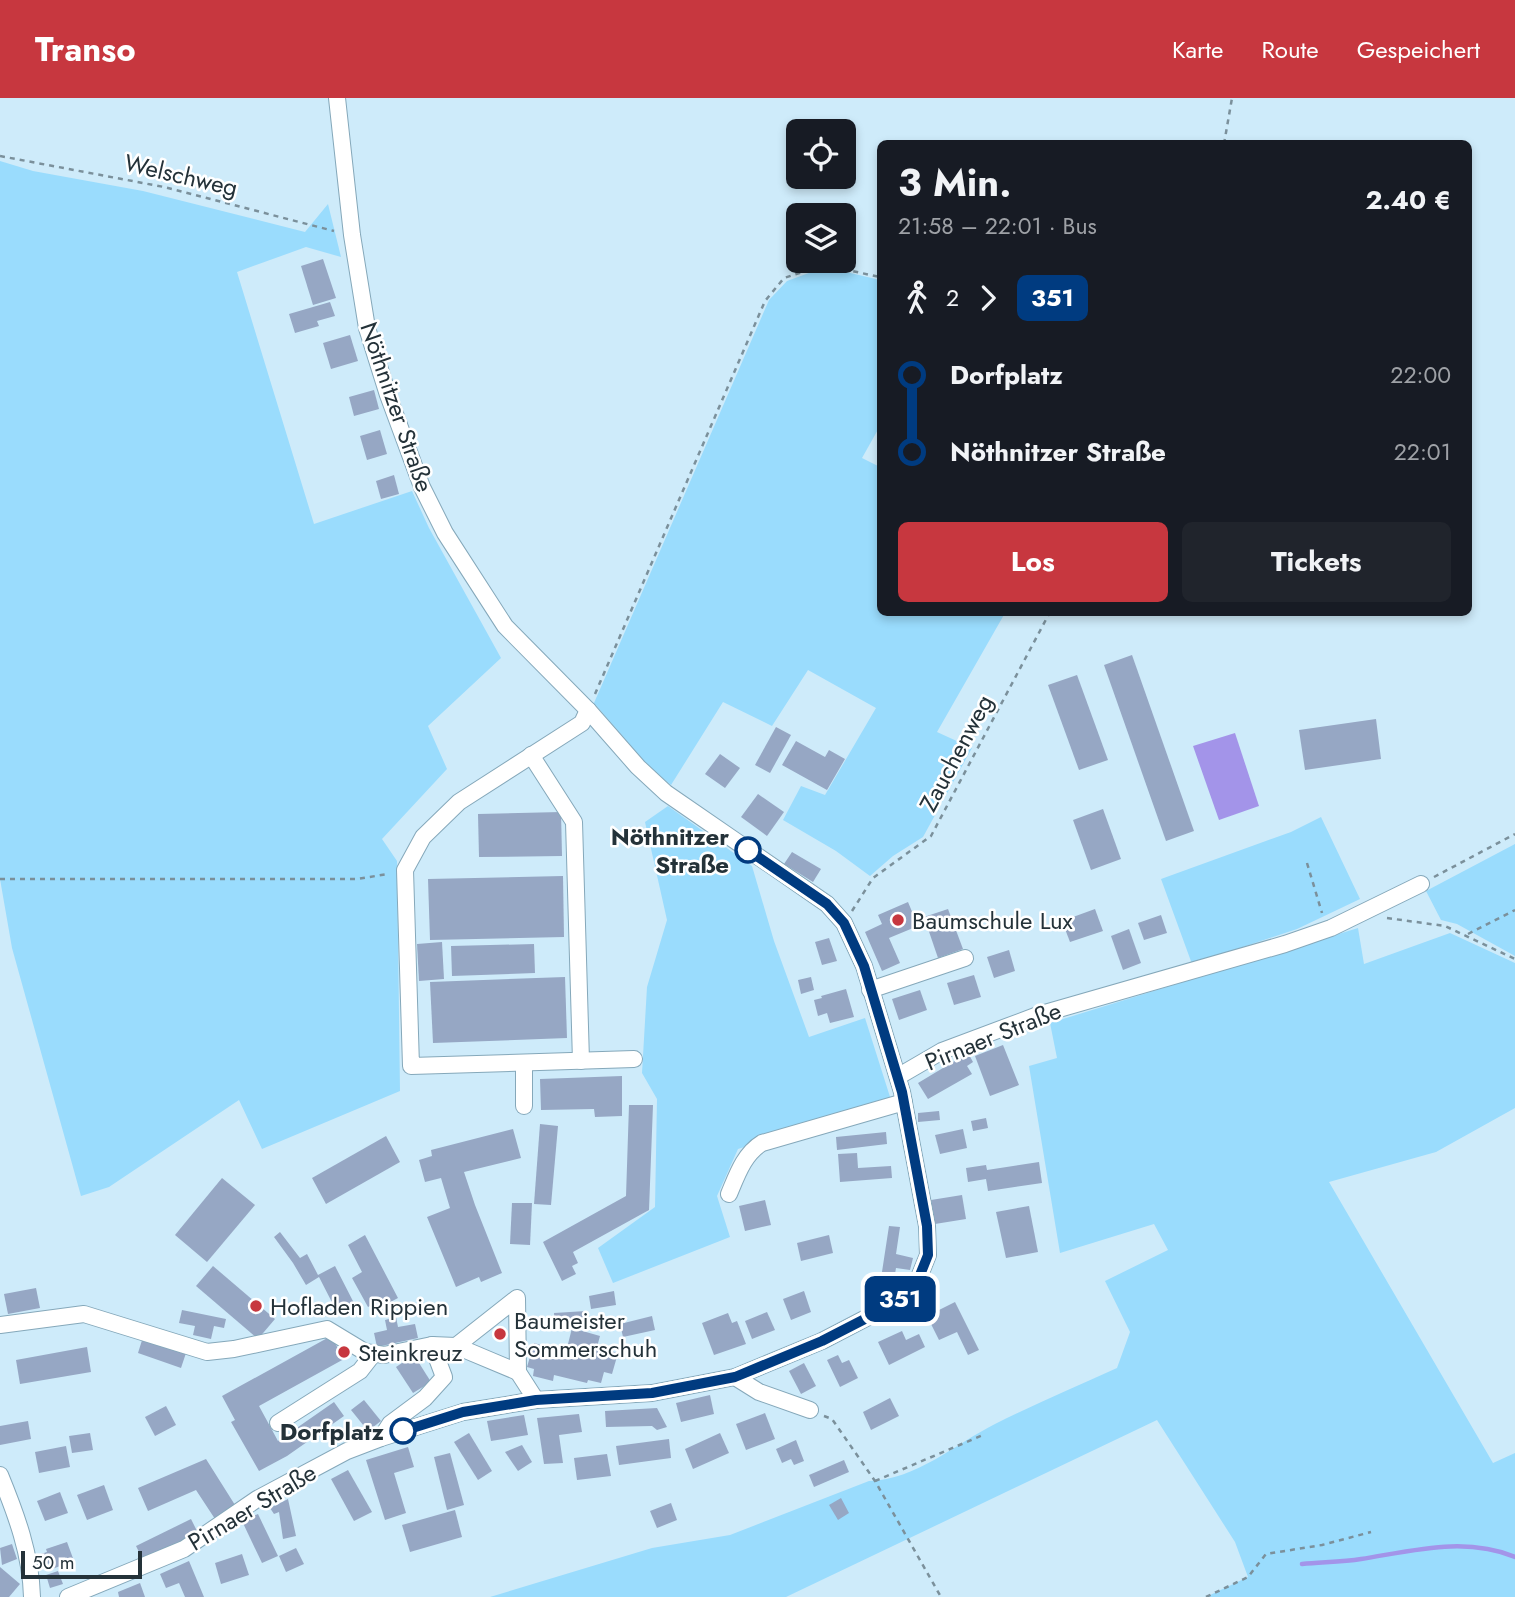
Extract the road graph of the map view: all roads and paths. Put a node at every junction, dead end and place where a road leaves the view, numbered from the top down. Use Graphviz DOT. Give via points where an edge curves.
graph roads {
  1 [pos="337,98"];
  2 [pos="1233,98"];
  3 [pos="1225,140"];
  4 [pos="0,156"];
  5 [pos="352,236"];
  6 [pos="877,276"];
  7 [pos="1048,616"];
  8 [pos="589,710"];
  9 [pos="531,755"];
  10 [pos="1515,834"];
  11 [pos="1307,863"];
  12 [pos="405,870"];
  13 [pos="0,879"];
  14 [pos="1421,884"];
  15 [pos="1515,910"];
  16 [pos="1385,918"];
  17 [pos="844,923"];
  18 [pos="1327,930"];
  19 [pos="1467,935"];
  20 [pos="965,958"];
  21 [pos="1515,959"];
  22 [pos="910,966"];
  23 [pos="869,986"];
  24 [pos="634,1059"];
  25 [pos="581,1061"];
  26 [pos="524,1063"];
  27 [pos="899,1076"];
  28 [pos="904,1102"];
  29 [pos="524,1106"];
  30 [pos="729,1194"];
  31 [pos="0,1325"];
  32 [pos="432,1345"];
  33 [pos="456,1346"];
  34 [pos="374,1353"];
  35 [pos="518,1372"];
  36 [pos="735,1377"];
  37 [pos="536,1400"];
  38 [pos="810,1410"];
  39 [pos="278,1423"];
  40 [pos="983,1435"];
  41 [pos="381,1438"];
  42 [pos="0,1475"];
  43 [pos="875,1481"];
  44 [pos="1371,1532"];
  45 [pos="32,1597"];
  46 [pos="68,1597"];
  47 [pos="941,1597"];
  48 [pos="1206,1597"];
  1 -- 5 [label="street, Nöthnitzer Straße"];
  2 -- 3 [label="path"];
  4 -- 5 [label="path, Welschweg" via="164,187"];
  5 -- 8 [label="street, Nöthnitzer Straße" via="367,328 422,487 445,533 505,626"];
  6 -- 8 [label="path" via="824,265 784,278 765,301"];
  7 -- 17 [label="path, Zauchenweg" via="931,836 873,878"];
  8 -- 9 [label="street" via="582,723"];
  8 -- 17 [label="street, Nöthnitzer Straße" via="666,793 827,904"];
  9 -- 12 [label="street" via="459,802 423,837"];
  9 -- 25 [label="street" via="574,822"];
  10 -- 14 [label="path"];
  11 -- 18 [label="path"];
  12 -- 13 [label="path" via="357,879"];
  12 -- 26 [label="street" via="411,1066"];
  14 -- 18 [label="street, Pirnaer Straße"];
  15 -- 19 [label="path"];
  16 -- 19 [label="path" via="1445,926"];
  17 -- 23 [label="street, Nöthnitzer Straße"];
  18 -- 27 [label="street, Pirnaer Straße" via="1038,1015 942,1051"];
  19 -- 21 [label="path"];
  20 -- 23 [label="street"];
  22 -- 23 [label="street"];
  23 -- 27 [label="street, Nöthnitzer Straße"];
  24 -- 25 [label="street"];
  25 -- 26 [label="street"];
  26 -- 29 [label="street"];
  27 -- 28 [label="street, Pirnaer Straße"];
  28 -- 30 [label="street" via="762,1143 746,1159"];
  28 -- 36 [label="street, Pirnaer Straße" via="927,1236 928,1255 916,1285 894,1304 822,1341"];
  31 -- 34 [label="street" via="84,1314 207,1352 327,1329"];
  32 -- 33 [label="street"];
  32 -- 34 [label="street"];
  32 -- 41 [label="street" via="444,1377 390,1424"];
  33 -- 35 [label="street"];
  33 -- 35 [label="street" via="517,1298"];
  34 -- 39 [label="street" via="360,1371"];
  35 -- 37 [label="street"];
  36 -- 37 [label="street, Pirnaer Straße" via="652,1393"];
  36 -- 38 [label="street" via="758,1392"];
  37 -- 41 [label="street, Pirnaer Straße" via="463,1412"];
  38 -- 43 [label="path" via="832,1419"];
  40 -- 43 [label="path"];
  41 -- 46 [label="street, Pirnaer Straße" via="257,1499 184,1549"];
  42 -- 45 [label="street" via="20,1525"];
  43 -- 47 [label="path"];
  44 -- 48 [label="path" via="1266,1555 1248,1577"];
}
